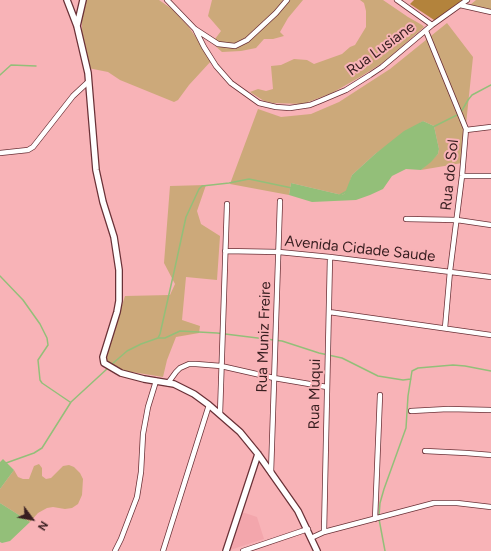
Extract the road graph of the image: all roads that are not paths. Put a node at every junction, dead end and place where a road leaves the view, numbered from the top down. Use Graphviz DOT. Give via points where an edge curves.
graph roads {
  1 [pos="67,0"];
  2 [pos="84,0"];
  3 [pos="167,0"];
  4 [pos="287,0"];
  5 [pos="397,0"];
  6 [pos="467,0"];
  7 [pos="460,5"];
  8 [pos="491,12"];
  9 [pos="432,25"];
  10 [pos="77,26"];
  11 [pos="195,29"];
  12 [pos="426,30"];
  13 [pos="88,82"];
  14 [pos="491,127"];
  15 [pos="466,130"];
  16 [pos="0,153"];
  17 [pos="462,176"];
  18 [pos="491,176"];
  19 [pos="280,201"];
  20 [pos="227,204"];
  21 [pos="406,218"];
  22 [pos="456,220"];
  23 [pos="491,225"];
  24 [pos="225,251"];
  25 [pos="278,252"];
  26 [pos="330,257"];
  27 [pos="450,271"];
  28 [pos="491,277"];
  29 [pos="329,312"];
  30 [pos="445,328"];
  31 [pos="491,335"];
  32 [pos="222,366"];
  33 [pos="274,378"];
  34 [pos="156,381"];
  35 [pos="168,383"];
  36 [pos="327,387"];
  37 [pos="380,395"];
  38 [pos="209,405"];
  39 [pos="491,410"];
  40 [pos="411,411"];
  41 [pos="220,414"];
  42 [pos="425,451"];
  43 [pos="258,454"];
  44 [pos="491,455"];
  45 [pos="271,473"];
  46 [pos="491,507"];
  47 [pos="375,519"];
  48 [pos="308,529"];
  49 [pos="324,532"];
  50 [pos="311,538"];
  51 [pos="115,551"];
  52 [pos="163,551"];
  53 [pos="226,551"];
  54 [pos="243,551"];
  55 [pos="317,551"];
  1 -- 10 [label="street"];
  2 -- 10 [label="street"];
  3 -- 11 [label="street"];
  4 -- 11 [label="street" via="247,40 235,46 218,44"];
  5 -- 9 [label="street"];
  6 -- 7 [label="street, Rua Lusiane"];
  7 -- 8 [label="street"];
  7 -- 9 [label="street, Rua Lusiane"];
  9 -- 12 [label="street, Rua Lusiane"];
  10 -- 13 [label="street"];
  11 -- 12 [label="street, Rua Lusiane" via="216,66 231,83 259,103 290,108 310,105 346,90 382,67"];
  12 -- 15 [label="street, Rua do Sol"];
  13 -- 16 [label="street" via="73,96 33,147 28,150"];
  13 -- 34 [label="street" via="96,170 114,237 119,270 118,312 103,357 104,363 135,378"];
  14 -- 15 [label="street"];
  15 -- 17 [label="street, Rua do Sol"];
  17 -- 18 [label="street"];
  17 -- 22 [label="street, Rua do Sol"];
  19 -- 25 [label="street, Rua Muniz Freire"];
  20 -- 24 [label="street"];
  21 -- 22 [label="street"];
  22 -- 23 [label="street"];
  22 -- 27 [label="street, Rua do Sol"];
  24 -- 25 [label="street, Avenida Cidade Saude"];
  24 -- 32 [label="street"];
  25 -- 26 [label="street, Avenida Cidade Saude"];
  25 -- 33 [label="street, Rua Muniz Freire"];
  26 -- 27 [label="street, Avenida Cidade Saude"];
  26 -- 29 [label="street, Rua Muqui"];
  27 -- 28 [label="street, Avenida Cidade Saude"];
  27 -- 30 [label="street, Rua do Sol"];
  29 -- 30 [label="street"];
  29 -- 36 [label="street, Rua Muqui"];
  30 -- 31 [label="street"];
  32 -- 33 [label="street"];
  32 -- 35 [label="street" via="189,364 176,372"];
  32 -- 41 [label="street"];
  33 -- 36 [label="street"];
  33 -- 45 [label="street, Rua Muniz Freire"];
  34 -- 35 [label="street"];
  34 -- 51 [label="street" via="143,434 137,497"];
  35 -- 38 [label="street" via="185,389"];
  36 -- 49 [label="street, Rua Muqui"];
  37 -- 47 [label="street"];
  38 -- 41 [label="street"];
  38 -- 52 [label="street"];
  39 -- 40 [label="street"];
  41 -- 43 [label="street" via="240,432"];
  42 -- 44 [label="street"];
  43 -- 45 [label="street"];
  43 -- 53 [label="street"];
  45 -- 48 [label="street" via="293,502"];
  46 -- 47 [label="street" via="434,503"];
  47 -- 49 [label="street"];
  48 -- 50 [label="street"];
  48 -- 54 [label="street"];
  49 -- 50 [label="street"];
  50 -- 55 [label="street"];
}
